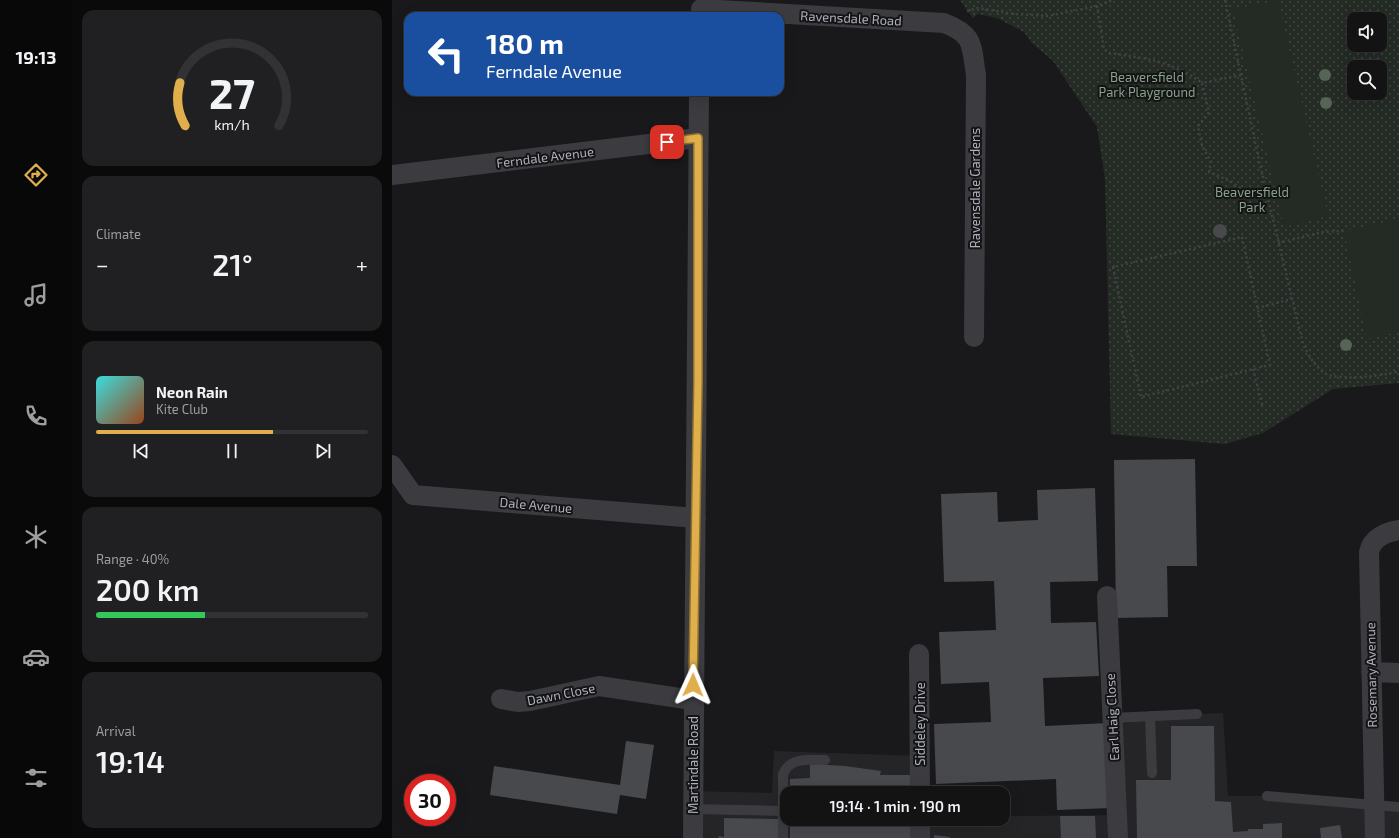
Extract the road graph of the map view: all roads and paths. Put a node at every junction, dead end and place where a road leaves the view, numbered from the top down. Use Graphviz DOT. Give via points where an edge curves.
graph roads {
  1 [pos="1113,0"];
  2 [pos="1225,0"];
  3 [pos="1097,6"];
  4 [pos="701,8"];
  5 [pos="766,12"];
  6 [pos="784,13"];
  7 [pos="965,34"];
  8 [pos="1241,75"];
  9 [pos="1202,83"];
  10 [pos="699,96"];
  11 [pos="698,138"];
  12 [pos="392,176"];
  13 [pos="1266,191"];
  14 [pos="1344,231"];
  15 [pos="1278,243"];
  16 [pos="1292,299"];
  17 [pos="1257,308"];
  18 [pos="974,337"];
  19 [pos="1253,369"];
  20 [pos="1399,371"];
  21 [pos="1262,408"];
  22 [pos="392,465"];
  23 [pos="696,518"];
  24 [pos="1399,530"];
  25 [pos="1106,596"];
  26 [pos="919,654"];
  27 [pos="1371,672"];
  28 [pos="1399,673"];
  29 [pos="501,699"];
  30 [pos="692,700"];
  31 [pos="1197,714"];
  32 [pos="1150,716"];
  33 [pos="1112,718"];
  34 [pos="825,760"];
  35 [pos="1152,773"];
  36 [pos="783,786"];
  37 [pos="920,786"];
  38 [pos="1267,796"];
  39 [pos="1374,805"];
  40 [pos="1399,806"];
  41 [pos="693,809"];
  42 [pos="780,811"];
  43 [pos="783,826"];
  44 [pos="920,826"];
  45 [pos="693,838"];
  46 [pos="783,838"];
  47 [pos="920,838"];
  48 [pos="1118,838"];
  49 [pos="1375,838"];
  1 -- 3 [label="path"];
  2 -- 8 [label="path"];
  3 -- 7 [label="path" via="1048,16 978,8 967,10"];
  3 -- 9 [label="path" via="1104,49 1108,53 1163,62"];
  4 -- 5 [label="street, Ravensdale Road"];
  6 -- 7 [label="street, Ravensdale Road" via="944,23"];
  7 -- 18 [label="street, Ravensdale Gardens" via="976,75"];
  8 -- 9 [label="path"];
  8 -- 13 [label="path"];
  9 -- 13 [label="path" via="1209,112 1198,126 1202,146 1211,162 1210,172 1232,182 1247,194"];
  10 -- 11 [label="street, Martindale Road"];
  11 -- 12 [label="street, Ferndale Avenue"];
  11 -- 23 [label="street, Martindale Road"];
  13 -- 15 [label="path"];
  14 -- 15 [label="path" via="1323,232"];
  15 -- 16 [label="path"];
  16 -- 17 [label="path"];
  16 -- 20 [label="path" via="1303,344 1310,358 1324,373 1346,377"];
  17 -- 19 [label="path" via="1270,365"];
  17 -- 19 [label="path" via="1242,237 1113,267 1141,397"];
  19 -- 21 [label="path"];
  22 -- 23 [label="street, Dale Avenue" via="413,495"];
  23 -- 30 [label="street, Martindale Road"];
  24 -- 27 [label="street, Rosemary Avenue" via="1381,535 1369,552"];
  25 -- 33 [label="street, Earl Haig Close"];
  26 -- 37 [label="street, Siddeley Drive"];
  27 -- 28 [label="street"];
  27 -- 39 [label="street, Rosemary Avenue"];
  29 -- 30 [label="street, Dawn Close" via="530,701 599,686"];
  30 -- 41 [label="street, Martindale Road"];
  31 -- 32 [label="lane"];
  32 -- 33 [label="lane"];
  32 -- 35 [label="lane"];
  33 -- 48 [label="street, Earl Haig Close"];
  34 -- 36 [label="lane" via="798,761 786,768"];
  38 -- 39 [label="lane"];
  39 -- 40 [label="lane"];
  39 -- 49 [label="street, Rosemary Avenue"];
  41 -- 42 [label="lane"];
  41 -- 45 [label="street, Martindale Road"];
  43 -- 46 [label="lane"];
  44 -- 47 [label="street"];
}
